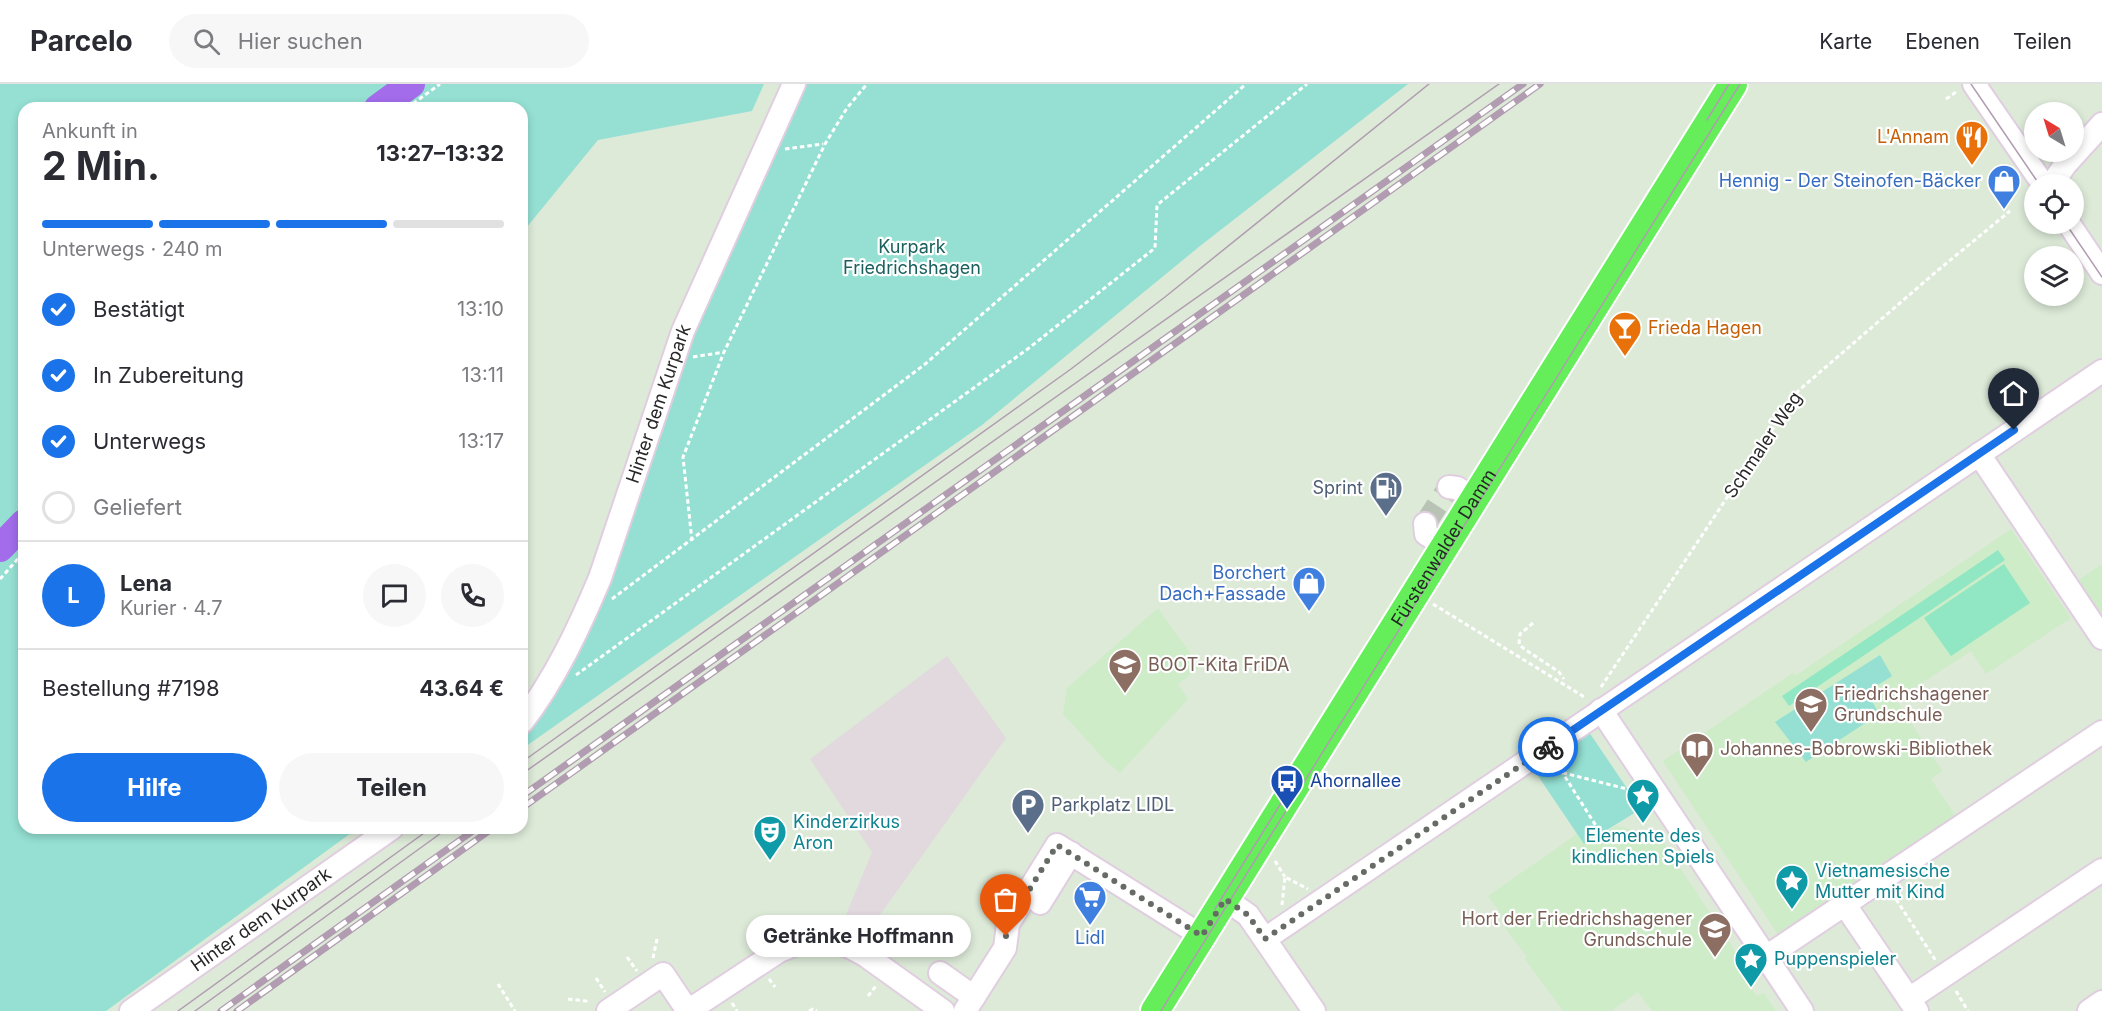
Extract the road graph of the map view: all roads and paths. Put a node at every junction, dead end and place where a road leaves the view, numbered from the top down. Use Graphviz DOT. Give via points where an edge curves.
graph roads {
  1 [pos="440,84"];
  2 [pos="794,84"];
  3 [pos="867,84"];
  4 [pos="1246,84"];
  5 [pos="1307,84"];
  6 [pos="1733,84"];
  7 [pos="1967,87"];
  8 [pos="1946,99"];
  9 [pos="415,102"];
  10 [pos="2102,124"];
  11 [pos="825,144"];
  12 [pos="763,151"];
  13 [pos="2035,174"];
  14 [pos="2059,174"];
  15 [pos="2010,211"];
  16 [pos="2076,234"];
  17 [pos="2102,273"];
  18 [pos="724,352"];
  19 [pos="672,361"];
  20 [pos="2102,371"];
  21 [pos="1979,454"];
  22 [pos="1449,487"];
  23 [pos="1475,499"];
  24 [pos="1425,524"];
  25 [pos="692,541"];
  26 [pos="1445,546"];
  27 [pos="18,559"];
  28 [pos="0,579"];
  29 [pos="1416,594"];
  30 [pos="583,618"];
  31 [pos="1533,623"];
  32 [pos="2102,638"];
  33 [pos="574,676"];
  34 [pos="1564,679"];
  35 [pos="1598,700"];
  36 [pos="528,714"];
  37 [pos="2102,732"];
  38 [pos="1539,753"];
  39 [pos="1564,773"];
  40 [pos="1646,778"];
  41 [pos="383,834"];
  42 [pos="1603,837"];
  43 [pos="1071,853"];
  44 [pos="1273,858"];
  45 [pos="2102,870"];
  46 [pos="1285,877"];
  47 [pos="1882,879"];
  48 [pos="1314,892"];
  49 [pos="1225,899"];
  50 [pos="1040,903"];
  51 [pos="1845,904"];
  52 [pos="1282,906"];
  53 [pos="1202,936"];
  54 [pos="657,939"];
  55 [pos="1265,939"];
  56 [pos="627,957"];
  57 [pos="1766,957"];
  58 [pos="654,961"];
  59 [pos="637,972"];
  60 [pos="940,973"];
  61 [pos="1945,975"];
  62 [pos="596,978"];
  63 [pos="498,984"];
  64 [pos="568,999"];
  65 [pos="601,1002"];
  66 [pos="2102,1002"];
  67 [pos="970,1004"];
  68 [pos="1913,1005"];
  69 [pos="131,1011"];
  70 [pos="515,1011"];
  71 [pos="688,1011"];
  72 [pos="810,1011"];
  73 [pos="817,1011"];
  74 [pos="943,1011"];
  75 [pos="1155,1011"];
  76 [pos="1314,1011"];
  77 [pos="1802,1011"];
  78 [pos="1968,1011"];
  79 [pos="2089,1011"];
  1 -- 9 [label="path"];
  2 -- 12 [label="street, Hinter dem Kurpark"];
  3 -- 11 [label="path"];
  4 -- 25 [label="path" via="924,365"];
  5 -- 33 [label="path" via="1157,205 1155,248 1029,348"];
  6 -- 23 [label="main road, Fürstenwalder Damm"];
  7 -- 8 [label="path"];
  7 -- 13 [label="street"];
  10 -- 14 [label="street"];
  11 -- 12 [label="path"];
  11 -- 18 [label="path"];
  12 -- 19 [label="street, Hinter dem Kurpark"];
  15 -- 35 [label="path, Schmaler Weg" via="1798,391"];
  16 -- 17 [label="street"];
  18 -- 19 [label="path"];
  18 -- 25 [label="path" via="683,457"];
  19 -- 30 [label="street, Hinter dem Kurpark"];
  20 -- 21 [label="street"];
  21 -- 32 [label="street"];
  21 -- 35 [label="street"];
  22 -- 23 [label="street"];
  23 -- 26 [label="main road, Fürstenwalder Damm"];
  24 -- 26 [label="street" via="1426,534"];
  25 -- 30 [label="path"];
  26 -- 29 [label="main road, Fürstenwalder Damm"];
  27 -- 28 [label="path"];
  29 -- 35 [label="path" via="1589,700"];
  29 -- 49 [label="main road, Fürstenwalder Damm"];
  30 -- 36 [label="street, Hinter dem Kurpark"];
  31 -- 34 [label="path" via="1520,634 1519,644"];
  35 -- 38 [label="street"];
  35 -- 40 [label="street"];
  37 -- 47 [label="street"];
  38 -- 39 [label="path"];
  38 -- 39 [label="path" via="1539,766"];
  38 -- 55 [label="street"];
  39 -- 40 [label="path" via="1627,789"];
  39 -- 42 [label="path"];
  40 -- 57 [label="street"];
  41 -- 69 [label="street, Hinter dem Kurpark"];
  43 -- 50 [label="street"];
  43 -- 53 [label="street"];
  43 -- 67 [label="street" via="1057,845 1008,924 1005,948"];
  44 -- 46 [label="path"];
  45 -- 61 [label="street"];
  46 -- 48 [label="path"];
  46 -- 52 [label="path"];
  47 -- 51 [label="street"];
  47 -- 61 [label="path"];
  49 -- 53 [label="main road, Fürstenwalder Damm"];
  49 -- 55 [label="street" via="1248,915"];
  51 -- 57 [label="street"];
  51 -- 68 [label="street"];
  53 -- 75 [label="main road, Fürstenwalder Damm"];
  54 -- 58 [label="path"];
  55 -- 76 [label="street"];
  56 -- 59 [label="path"];
  57 -- 77 [label="street"];
  60 -- 67 [label="street"];
  61 -- 68 [label="street"];
  61 -- 78 [label="path"];
  62 -- 65 [label="path"];
  63 -- 70 [label="path"];
  64 -- 65 [label="path"];
  65 -- 71 [label="street" via="663,974"];
  66 -- 79 [label="street"];
  71 -- 74 [label="street" via="779,951 806,940 827,939 865,955"];
  72 -- 73 [label="path"];
}
